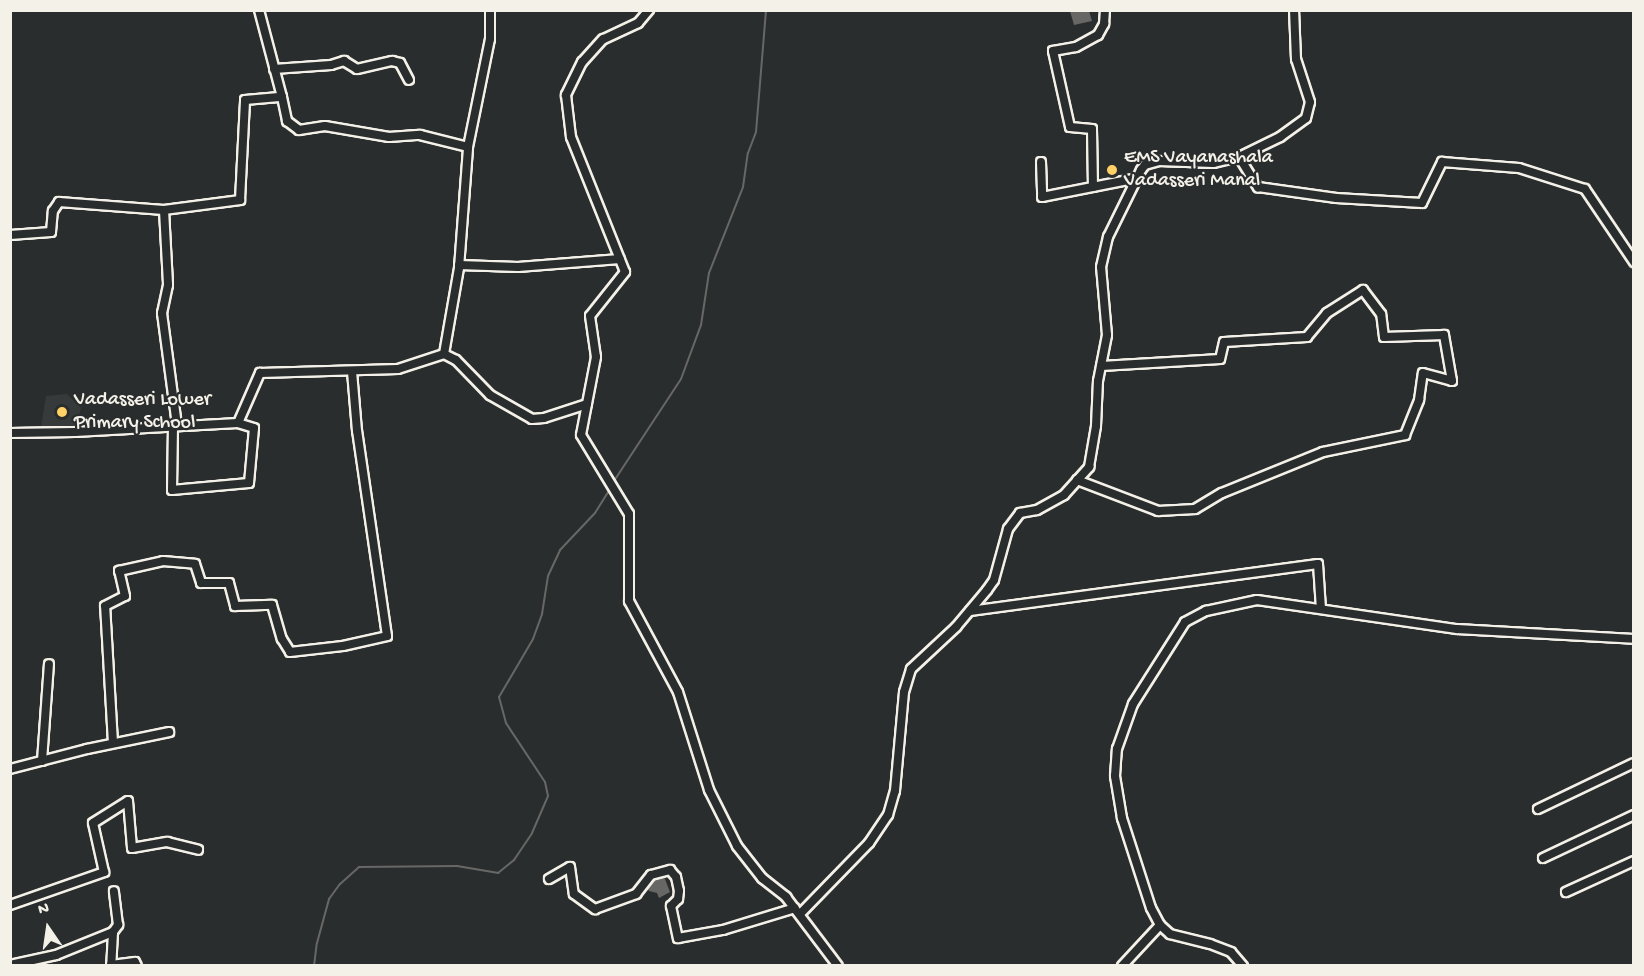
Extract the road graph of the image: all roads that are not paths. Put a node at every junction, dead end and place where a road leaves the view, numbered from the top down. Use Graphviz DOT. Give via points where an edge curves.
graph roads {
  1 [pos="259,10"];
  2 [pos="490,10"];
  3 [pos="650,10"];
  4 [pos="1105,10"];
  5 [pos="1294,10"];
  6 [pos="274,69"];
  7 [pos="409,80"];
  8 [pos="282,97"];
  9 [pos="468,147"];
  10 [pos="1239,157"];
  11 [pos="1041,162"];
  12 [pos="1138,178"];
  13 [pos="1093,188"];
  14 [pos="164,210"];
  15 [pos="10,235"];
  16 [pos="620,259"];
  17 [pos="1634,262"];
  18 [pos="459,265"];
  19 [pos="444,354"];
  20 [pos="1101,366"];
  21 [pos="352,372"];
  22 [pos="587,404"];
  23 [pos="238,423"];
  24 [pos="175,426"];
  25 [pos="10,433"];
  26 [pos="1077,480"];
  27 [pos="1321,609"];
  28 [pos="970,611"];
  29 [pos="1634,639"];
  30 [pos="49,664"];
  31 [pos="169,732"];
  32 [pos="112,743"];
  33 [pos="42,762"];
  34 [pos="1634,763"];
  35 [pos="10,769"];
  36 [pos="1538,809"];
  37 [pos="1634,815"];
  38 [pos="198,850"];
  39 [pos="1543,858"];
  40 [pos="1634,861"];
  41 [pos="549,879"];
  42 [pos="114,891"];
  43 [pos="1566,892"];
  44 [pos="10,905"];
  45 [pos="797,911"];
  46 [pos="1160,925"];
  47 [pos="113,932"];
  48 [pos="10,965"];
  49 [pos="138,966"];
  50 [pos="838,966"];
  51 [pos="1122,966"];
  52 [pos="1243,966"];
  1 -- 6 [label="street"];
  2 -- 9 [label="street" via="490,39"];
  3 -- 16 [label="street" via="638,23 603,39 582,62 566,95 571,137"];
  4 -- 13 [label="street" via="1098,35 1076,47 1053,51 1070,127 1092,129"];
  5 -- 10 [label="street" via="1296,59 1310,110 1306,118 1280,136"];
  6 -- 7 [label="street" via="344,62 357,69 392,61 400,63"];
  6 -- 8 [label="street"];
  8 -- 9 [label="street" via="287,121 299,130 325,126 389,137 420,135"];
  8 -- 14 [label="street" via="245,100 240,200"];
  9 -- 18 [label="street"];
  10 -- 12 [label="street" via="1213,163 1159,161 1145,165"];
  10 -- 17 [label="street" via="1258,187 1336,198 1422,203 1443,162 1519,168 1585,189"];
  11 -- 13 [label="street" via="1042,197"];
  12 -- 13 [label="street"];
  12 -- 20 [label="street" via="1108,237 1101,267 1107,335"];
  14 -- 15 [label="street" via="59,201 53,211 51,232"];
  14 -- 24 [label="street" via="168,285 162,314"];
  16 -- 18 [label="street" via="518,267"];
  16 -- 22 [label="street" via="625,272 590,316 596,357"];
  18 -- 19 [label="street"];
  19 -- 21 [label="street" via="398,369"];
  19 -- 22 [label="street" via="456,360 490,395 532,419"];
  20 -- 26 [label="street" via="1089,467"];
  20 -- 26 [label="street" via="1220,359 1224,342 1307,337 1327,313 1364,290 1381,314 1384,337 1444,335 1452,381 1423,374 1419,400 1405,435 1323,452 1222,493 1195,509 1158,511"];
  21 -- 23 [label="street" via="260,373"];
  21 -- 32 [label="street" via="387,636 290,652 272,605 235,606 229,583 201,583 195,564 164,561 119,571 125,596 105,606"];
  22 -- 45 [label="street" via="581,435 630,514 628,601 678,692 710,790 737,846 762,878"];
  23 -- 24 [label="street"];
  23 -- 24 [label="street" via="254,428 249,483 172,490"];
  24 -- 25 [label="street"];
  26 -- 28 [label="street" via="1064,495 1037,510 1020,513 1008,529 994,580"];
  27 -- 28 [label="street" via="1318,564"];
  27 -- 29 [label="street" via="1457,629"];
  27 -- 46 [label="street" via="1257,600 1206,611 1185,622 1133,704 1117,749 1114,776 1122,818"];
  28 -- 45 [label="street" via="911,669 904,692 895,791 888,815 868,843"];
  30 -- 33 [label="street"];
  31 -- 32 [label="street"];
  32 -- 33 [label="street"];
  33 -- 35 [label="street"];
  34 -- 36 [label="street"];
  37 -- 39 [label="street"];
  38 -- 44 [label="street" via="167,842 132,848 128,801 93,823 104,872"];
  40 -- 43 [label="street"];
  41 -- 45 [label="street" via="570,867 574,894 595,909 636,894 651,875 670,870 679,891 678,899 670,906 678,938"];
  42 -- 47 [label="street" via="118,925"];
  45 -- 50 [label="street"];
  46 -- 51 [label="street"];
  46 -- 52 [label="street" via="1170,934 1231,952"];
  47 -- 48 [label="street" via="56,955"];
  47 -- 49 [label="street" via="111,965 135,962"];
}
